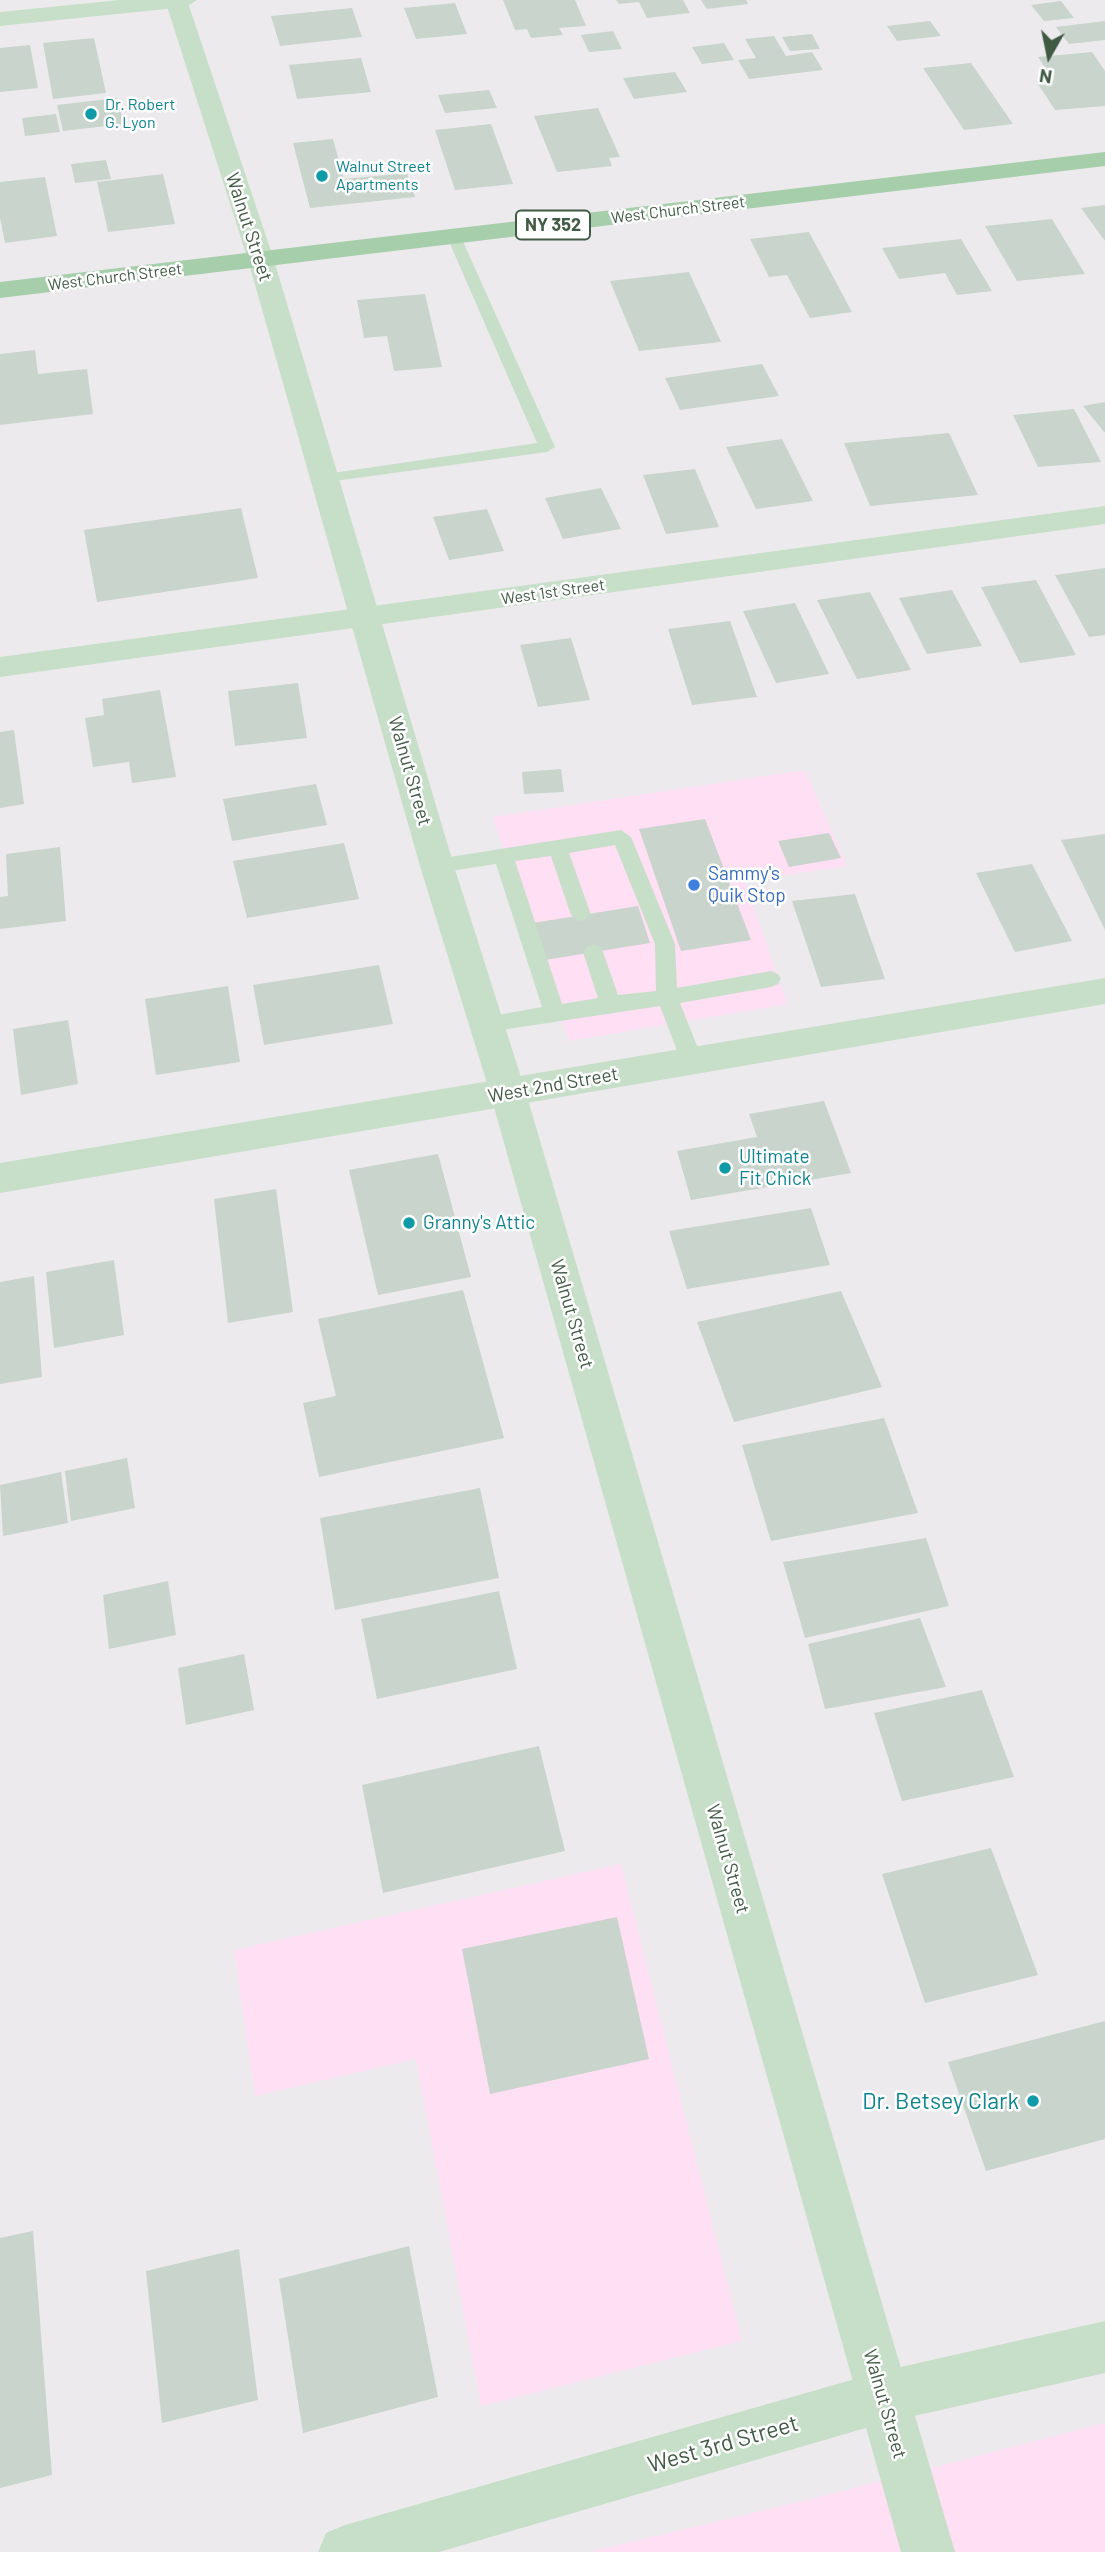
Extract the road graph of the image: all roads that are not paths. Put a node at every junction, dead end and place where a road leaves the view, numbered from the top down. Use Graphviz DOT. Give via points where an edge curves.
graph roads {
  1 [pos="176,0"];
  2 [pos="186,0"];
  3 [pos="0,19"];
  4 [pos="1105,159"];
  5 [pos="454,237"];
  6 [pos="261,260"];
  7 [pos="0,290"];
  8 [pos="326,480"];
  9 [pos="1105,515"];
  10 [pos="367,618"];
  11 [pos="0,667"];
  12 [pos="558,848"];
  13 [pos="503,855"];
  14 [pos="437,866"];
  15 [pos="581,915"];
  16 [pos="593,952"];
  17 [pos="771,979"];
  18 [pos="1105,991"];
  19 [pos="667,997"];
  20 [pos="610,1004"];
  21 [pos="554,1013"];
  22 [pos="488,1024"];
  23 [pos="692,1061"];
  24 [pos="508,1093"];
  25 [pos="0,1178"];
  26 [pos="1105,2347"];
  27 [pos="883,2398"];
  28 [pos="345,2552"];
  29 [pos="928,2552"];
  1 -- 2 [label="street"];
  1 -- 3 [label="street"];
  1 -- 6 [label="street, Walnut Street"];
  4 -- 5 [label="main road, West Church Street / NY 352"];
  5 -- 6 [label="main road, West Church Street / NY 352"];
  5 -- 8 [label="lane" via="547,447"];
  6 -- 7 [label="main road, West Church Street / NY 352"];
  6 -- 8 [label="street, Walnut Street"];
  8 -- 10 [label="street, Walnut Street"];
  9 -- 10 [label="street, West 1st Street"];
  10 -- 11 [label="street, West 1st Street"];
  10 -- 14 [label="street, Walnut Street"];
  12 -- 13 [label="lane"];
  12 -- 15 [label="lane"];
  12 -- 19 [label="lane" via="621,837 665,943"];
  13 -- 14 [label="lane"];
  13 -- 21 [label="lane"];
  14 -- 22 [label="street, Walnut Street"];
  16 -- 20 [label="lane"];
  17 -- 19 [label="lane"];
  18 -- 23 [label="street, West 2nd Street"];
  19 -- 20 [label="lane"];
  19 -- 23 [label="lane"];
  20 -- 21 [label="lane"];
  21 -- 22 [label="lane"];
  22 -- 24 [label="street, Walnut Street"];
  23 -- 24 [label="street, West 2nd Street"];
  24 -- 25 [label="street, West 2nd Street"];
  24 -- 27 [label="street, Walnut Street"];
  26 -- 27 [label="street, West 3rd Street"];
  27 -- 28 [label="street, West 3rd Street"];
  27 -- 29 [label="street, Walnut Street"];
}
